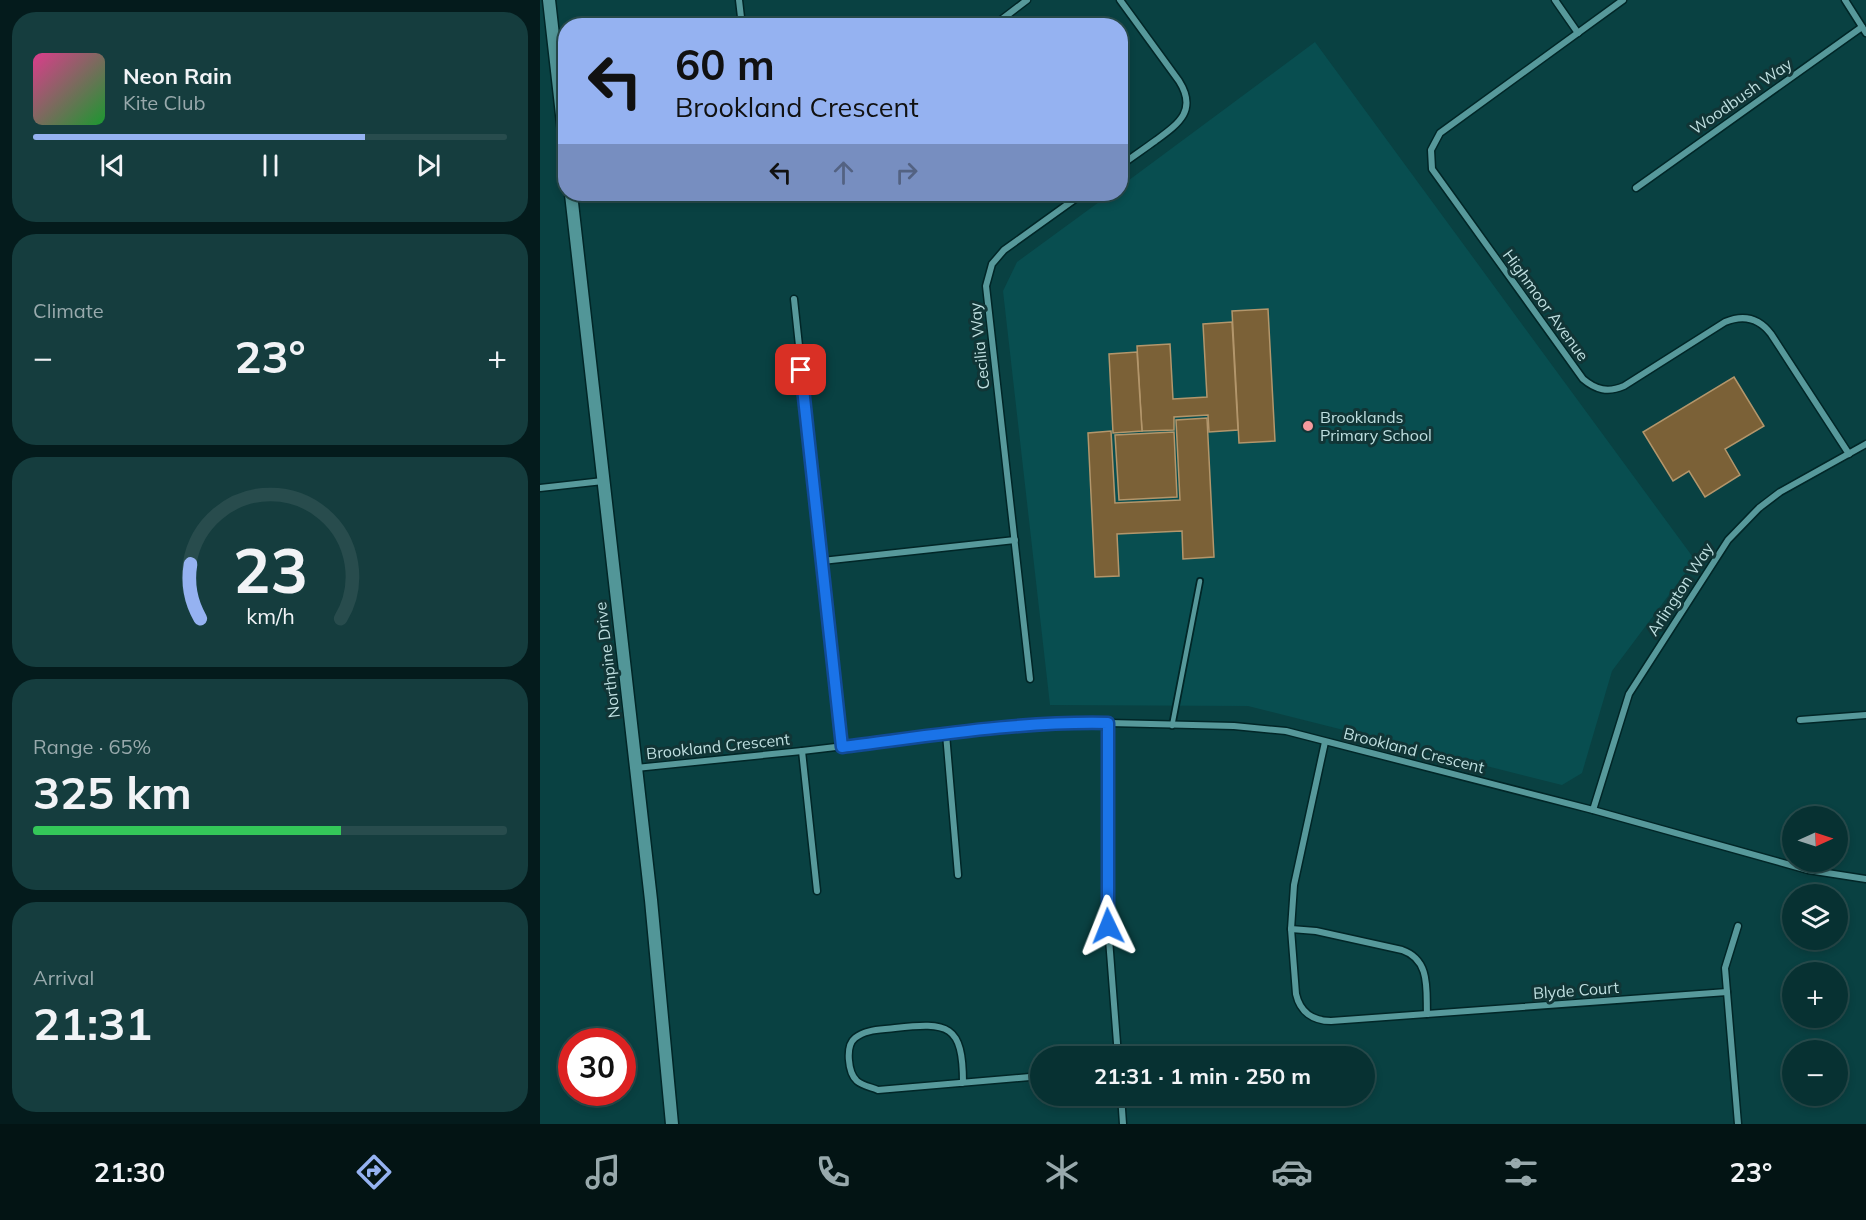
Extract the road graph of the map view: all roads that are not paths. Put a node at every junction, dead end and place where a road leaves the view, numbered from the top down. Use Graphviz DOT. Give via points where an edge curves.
graph roads {
  1 [pos="549,0"];
  2 [pos="739,0"];
  3 [pos="1028,0"];
  4 [pos="1120,0"];
  5 [pos="1555,0"];
  6 [pos="1623,0"];
  7 [pos="1845,0"];
  8 [pos="741,18"];
  9 [pos="1004,18"];
  10 [pos="1864,30"];
  11 [pos="1578,33"];
  12 [pos="558,75"];
  13 [pos="1128,160"];
  14 [pos="1636,188"];
  15 [pos="572,201"];
  16 [pos="1072,201"];
  17 [pos="794,299"];
  18 [pos="1866,444"];
  19 [pos="1848,453"];
  20 [pos="603,481"];
  21 [pos="540,488"];
  22 [pos="1014,540"];
  23 [pos="822,561"];
  24 [pos="1200,581"];
  25 [pos="1030,679"];
  26 [pos="1866,715"];
  27 [pos="1800,720"];
  28 [pos="1108,723"];
  29 [pos="1172,726"];
  30 [pos="946,734"];
  31 [pos="1325,742"];
  32 [pos="842,747"];
  33 [pos="802,751"];
  34 [pos="636,768"];
  35 [pos="1593,810"];
  36 [pos="958,875"];
  37 [pos="1866,879"];
  38 [pos="817,891"];
  39 [pos="1738,926"];
  40 [pos="1291,929"];
  41 [pos="1727,992"];
  42 [pos="1427,1014"];
  43 [pos="1117,1046"];
  44 [pos="1030,1077"];
  45 [pos="963,1083"];
  46 [pos="1122,1106"];
  47 [pos="672,1124"];
  48 [pos="1123,1124"];
  49 [pos="1738,1124"];
  1 -- 12 [label="street"];
  2 -- 8 [label="street"];
  3 -- 9 [label="street"];
  4 -- 13 [label="street" via="1179,81 1187,104 1175,127"];
  5 -- 11 [label="street"];
  6 -- 11 [label="street, Highmoor Avenue"];
  7 -- 10 [label="street"];
  10 -- 14 [label="street, Woodbush Way"];
  11 -- 19 [label="street, Highmoor Avenue" via="1440,133 1431,150 1432,169 1437,178 1591,386 1608,390 1624,386 1725,322 1753,319 1771,334"];
  15 -- 20 [label="street, Northpine Drive"];
  16 -- 22 [label="street, Cecilia Way" via="1004,250 988,274 987,297"];
  17 -- 23 [label="street"];
  18 -- 19 [label="street, Arlington Way"];
  19 -- 35 [label="street, Arlington Way" via="1780,492 1743,523 1715,558 1629,694"];
  20 -- 21 [label="street"];
  20 -- 34 [label="street, Northpine Drive"];
  22 -- 23 [label="street"];
  22 -- 25 [label="street, Cecilia Way"];
  23 -- 32 [label="street"];
  24 -- 29 [label="lane"];
  26 -- 27 [label="street"];
  28 -- 29 [label="street, Brookland Crescent"];
  28 -- 30 [label="street, Brookland Crescent" via="1068,722"];
  28 -- 43 [label="street" via="1107,897"];
  29 -- 31 [label="street, Brookland Crescent" via="1286,731"];
  30 -- 32 [label="street, Brookland Crescent"];
  30 -- 36 [label="street"];
  31 -- 35 [label="street, Brookland Crescent"];
  31 -- 40 [label="street, Blyde Court" via="1294,885"];
  32 -- 33 [label="street, Brookland Crescent"];
  33 -- 34 [label="street, Brookland Crescent"];
  33 -- 38 [label="street, Brookland Crescent"];
  34 -- 47 [label="street, Northpine Drive"];
  35 -- 37 [label="street, Brookland Crescent" via="1808,870"];
  39 -- 41 [label="street" via="1725,968"];
  40 -- 42 [label="street" via="1316,931 1415,956 1425,975"];
  40 -- 42 [label="street, Blyde Court" via="1296,994 1309,1016 1331,1021"];
  41 -- 42 [label="street, Blyde Court"];
  41 -- 49 [label="street"];
  44 -- 45 [label="street"];
  45 -- 45 [label="street" via="878,1090 863,1085 851,1071 851,1042 868,1031 941,1027 958,1041"];
  46 -- 48 [label="street"];
}
